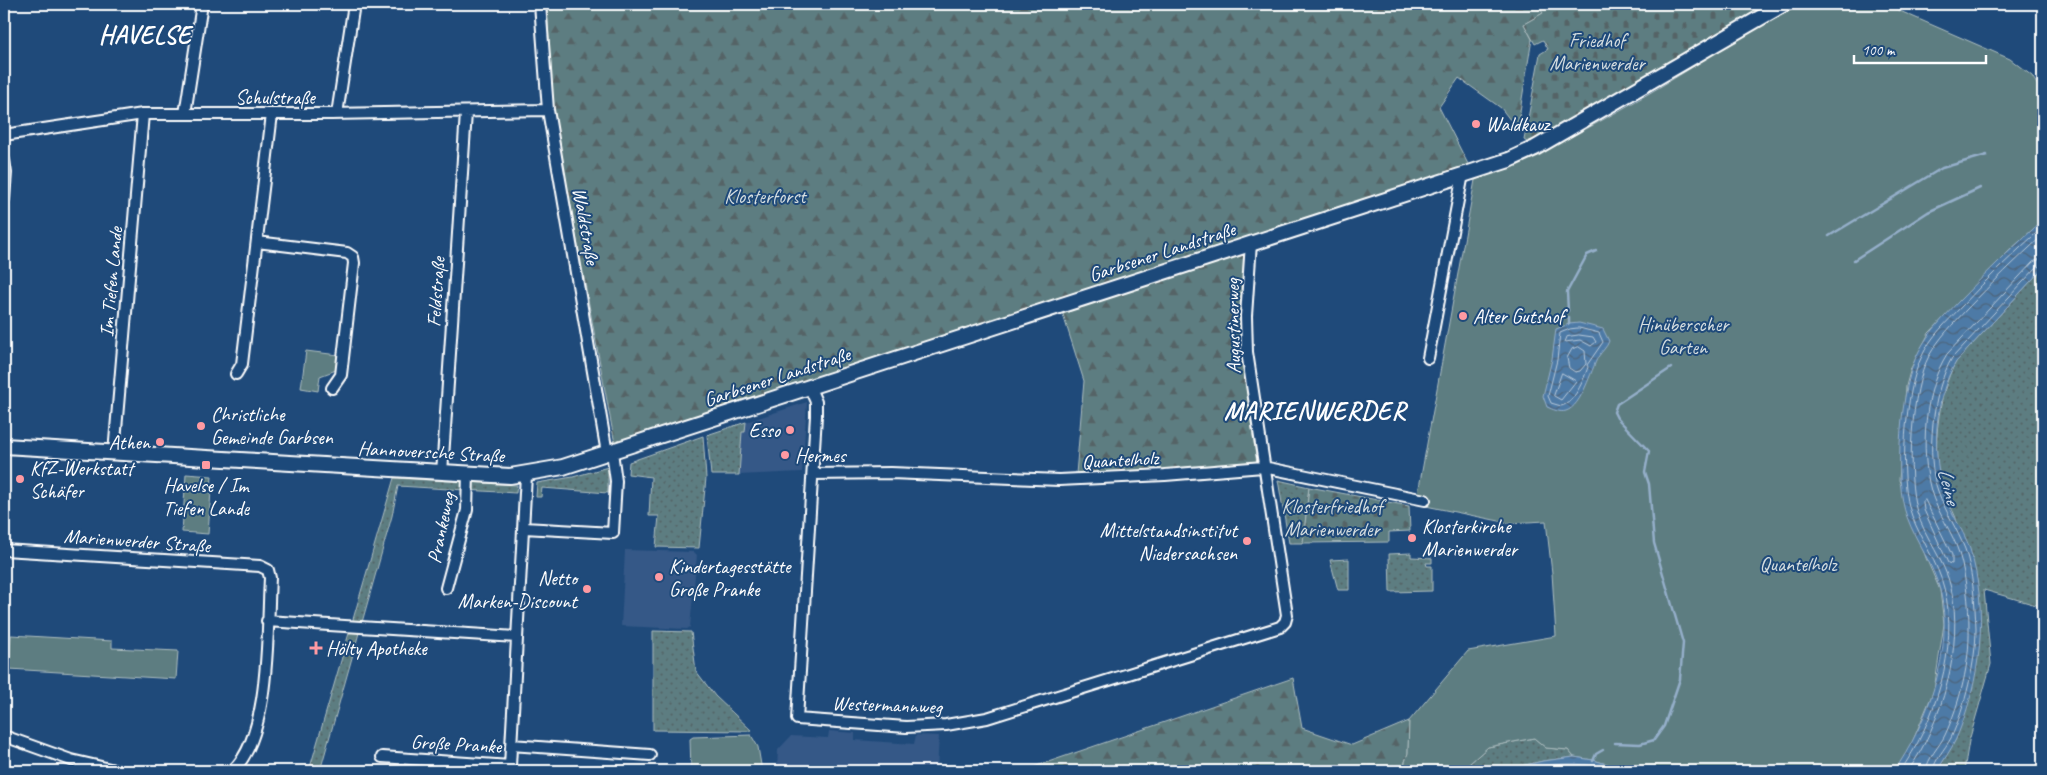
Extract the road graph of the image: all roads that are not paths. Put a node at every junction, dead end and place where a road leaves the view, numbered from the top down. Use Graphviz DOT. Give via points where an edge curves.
graph roads {
  1 [pos="202,4"];
  2 [pos="354,4"];
  3 [pos="540,4"];
  4 [pos="1784,4"];
  5 [pos="548,110"];
  6 [pos="466,113"];
  7 [pos="143,114"];
  8 [pos="185,114"];
  9 [pos="272,114"];
  10 [pos="337,114"];
  11 [pos="4,135"];
  12 [pos="4,160"];
  13 [pos="1463,174"];
  14 [pos="4,199"];
  15 [pos="257,242"];
  16 [pos="1251,244"];
  17 [pos="1428,358"];
  18 [pos="236,374"];
  19 [pos="332,388"];
  20 [pos="810,388"];
  21 [pos="4,446"];
  22 [pos="114,453"];
  23 [pos="609,453"];
  24 [pos="1263,467"];
  25 [pos="442,473"];
  26 [pos="468,474"];
  27 [pos="813,474"];
  28 [pos="526,475"];
  29 [pos="1425,500"];
  30 [pos="524,528"];
  31 [pos="4,550"];
  32 [pos="446,588"];
  33 [pos="1286,615"];
  34 [pos="267,621"];
  35 [pos="516,637"];
  36 [pos="4,736"];
  37 [pos="511,744"];
  38 [pos="650,755"];
  39 [pos="382,757"];
  40 [pos="119,771"];
  41 [pos="232,771"];
  1 -- 8 [label="street"];
  2 -- 10 [label="street"];
  3 -- 5 [label="street, Waldstraße"];
  4 -- 13 [label="street, Garbsener Landstraße" via="1535,148"];
  5 -- 6 [label="street, Schulstraße"];
  5 -- 23 [label="street, Waldstraße"];
  6 -- 10 [label="street, Schulstraße"];
  6 -- 25 [label="street, Feldstraße"];
  7 -- 8 [label="street, Schulstraße"];
  7 -- 11 [label="street, Schulstraße"];
  7 -- 22 [label="street, Im Tiefen Lande"];
  8 -- 9 [label="street, Schulstraße"];
  9 -- 10 [label="street, Schulstraße"];
  9 -- 15 [label="street"];
  12 -- 14 [label="street"];
  13 -- 16 [label="street, Garbsener Landstraße"];
  13 -- 17 [label="street"];
  15 -- 18 [label="street" via="242,364"];
  15 -- 19 [label="street" via="347,253 353,257 341,376"];
  16 -- 20 [label="street, Garbsener Landstraße"];
  16 -- 24 [label="street, Augustinerweg" via="1247,352"];
  20 -- 23 [label="street, Garbsener Landstraße"];
  20 -- 27 [label="street, Westermannweg" via="816,402"];
  21 -- 22 [label="street, Hannoversche Straße"];
  22 -- 25 [label="street, Hannoversche Straße"];
  23 -- 28 [label="street, Garbsener Landstraße"];
  23 -- 30 [label="street" via="616,481 613,533"];
  24 -- 27 [label="street, Quantelholz" via="1059,480 891,473"];
  24 -- 29 [label="street, Quantelholz"];
  24 -- 33 [label="street, Augustinerweg"];
  25 -- 26 [label="street, Hannoversche Straße"];
  26 -- 28 [label="street, Hannoversche Straße"];
  26 -- 32 [label="street, Prankeweg" via="467,510"];
  27 -- 33 [label="street, Westermannweg" via="797,719 906,727 987,718 1280,627"];
  28 -- 30 [label="street, Große Pranke"];
  30 -- 35 [label="street, Große Pranke"];
  31 -- 34 [label="street, Marienwerder Straße" via="260,566 268,570"];
  34 -- 35 [label="street"];
  34 -- 41 [label="street" via="257,728 250,749 241,764"];
  35 -- 37 [label="street, Große Pranke"];
  36 -- 40 [label="street" via="71,760"];
  37 -- 38 [label="street, Große Pranke"];
  37 -- 39 [label="street, Große Pranke" via="510,766"];
}
